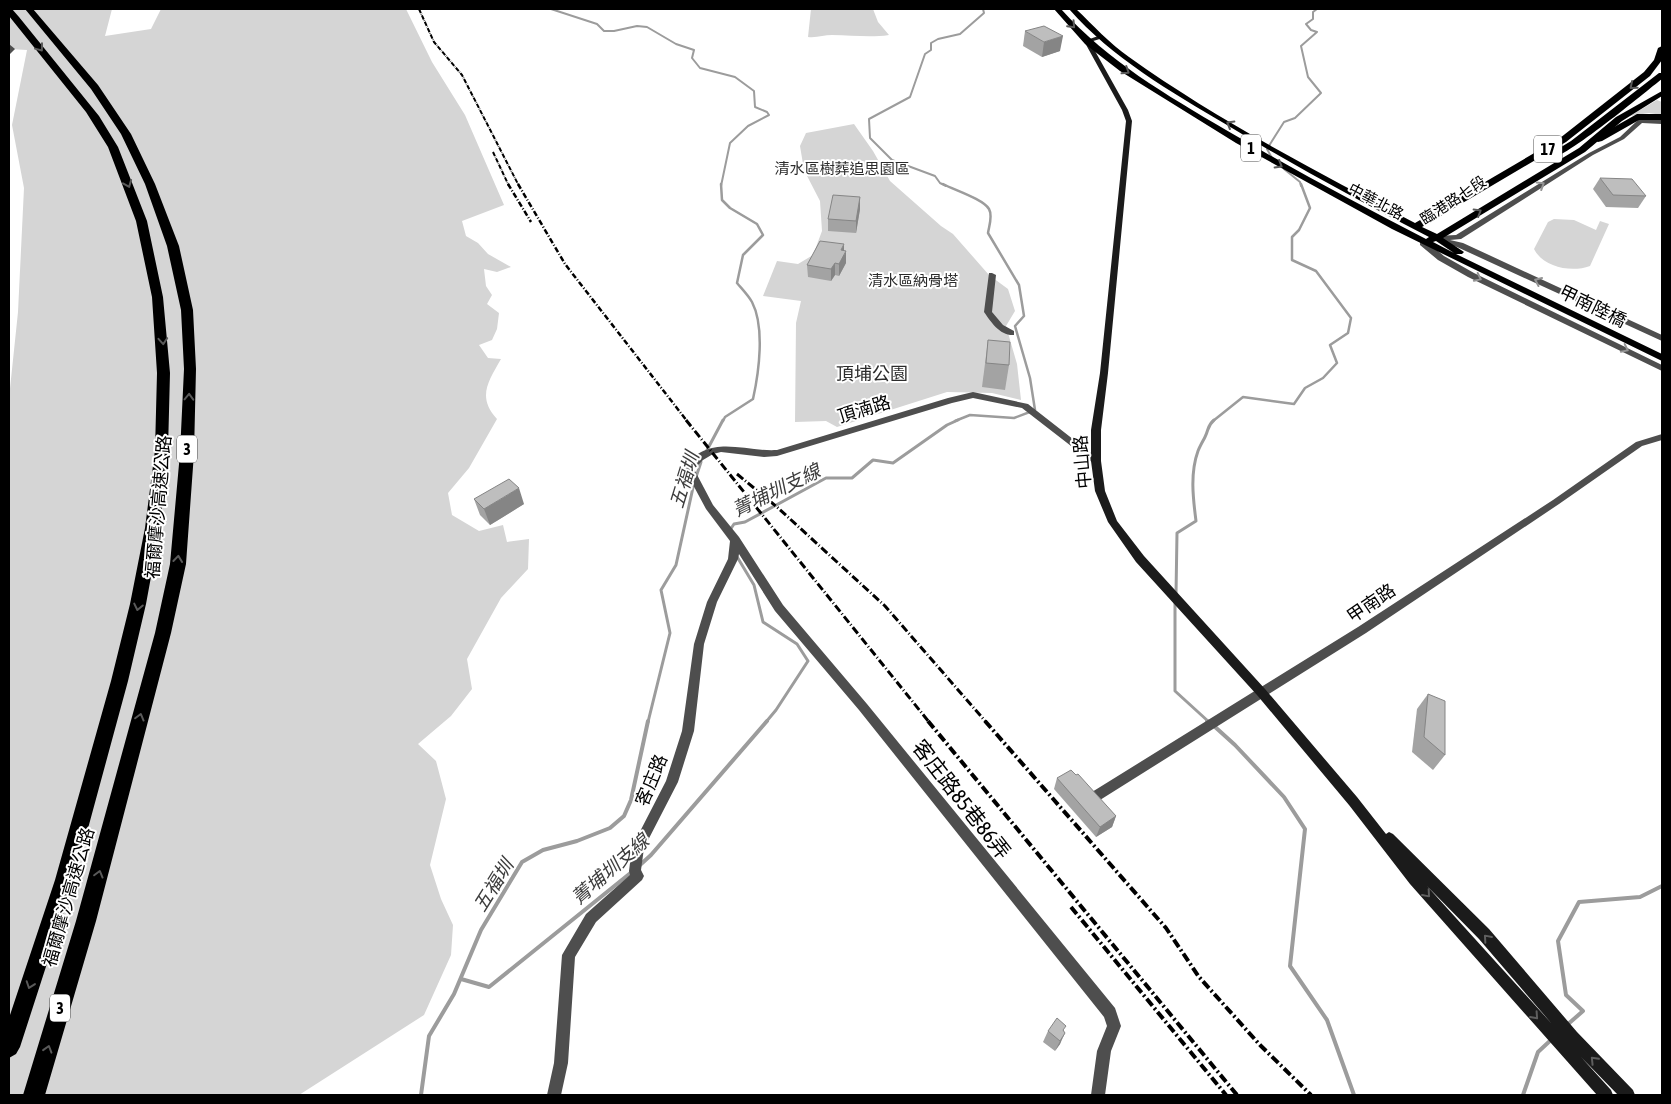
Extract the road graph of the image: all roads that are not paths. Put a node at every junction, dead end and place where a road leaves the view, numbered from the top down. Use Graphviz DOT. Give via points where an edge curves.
graph roads {
  1 [pos="28,9"];
  2 [pos="1057,9"];
  3 [pos="1072,9"];
  4 [pos="9,11"];
  5 [pos="1102,38"];
  6 [pos="1087,41"];
  7 [pos="9,46"];
  8 [pos="1662,48"];
  9 [pos="9,53"];
  10 [pos="1662,75"];
  11 [pos="1646,89"];
  12 [pos="1662,95"];
  13 [pos="1662,117"];
  14 [pos="1662,122"];
  15 [pos="1598,139"];
  16 [pos="1564,140"];
  17 [pos="1574,143"];
  18 [pos="1415,227"];
  19 [pos="1426,232"];
  20 [pos="1437,238"];
  21 [pos="1423,243"];
  22 [pos="992,275"];
  23 [pos="1513,282"];
  24 [pos="1011,333"];
  25 [pos="1662,338"];
  26 [pos="1662,349"];
  27 [pos="1662,358"];
  28 [pos="1662,368"];
  29 [pos="1662,437"];
  30 [pos="1096,460"];
  31 [pos="735,540"];
  32 [pos="1261,692"];
  33 [pos="1096,796"];
  34 [pos="1353,801"];
  35 [pos="9,1047"];
  36 [pos="34,1095"];
  37 [pos="554,1095"];
  38 [pos="1098,1095"];
  39 [pos="1606,1095"];
  40 [pos="1628,1095"];
  36 -- 1 [label="highway, 福爾摩沙高速公路 / 3, one-way" via="86,921 163,633 178,564 190,369 187,310 173,246 150,184 126,134 95,87"];
  2 -- 6 [label="main road, 中山路 / 1, one-way"];
  3 -- 5 [label="main road, 1"];
  4 -- 35 [label="highway, 福爾摩沙高速公路 / 3, one-way" via="87,106 112,144 141,216 160,306 165,373 162,453 148,557 126,657 52,922"];
  5 -- 6 [label="street"];
  18 -- 5 [label="main road, 中華北路 / 1, one-way" via="1255,140 1125,58"];
  6 -- 21 [label="main road, 中華北路 / 1, one-way" via="1186,110 1303,179"];
  6 -- 30 [label="street, 中山路" via="1129,121 1096,430"];
  7 -- 9 [label="street" via="12,49"];
  8 -- 16 [label="main road, 臨港路七段 / 17, one-way" via="1658,60 1647,74"];
  10 -- 11 [label="main road, 臨港路七段 / 17"];
  11 -- 12 [label="main road"];
  11 -- 17 [label="main road, 臨港路七段 / 17"];
  12 -- 15 [label="main road, 臨港路七段 / 17" via="1619,119"];
  13 -- 15 [label="highway" via="1636,116"];
  20 -- 14 [label="street, one-way" via="1458,237 1622,138 1640,121"];
  20 -- 15 [label="main road, 臨港路七段 / 17, one-way"];
  16 -- 17 [label="main road"];
  16 -- 18 [label="main road, 臨港路七段 / 17"];
  17 -- 19 [label="main road, 臨港路七段 / 17"];
  18 -- 19 [label="main road, 中華北路 / 1"];
  19 -- 20 [label="main road, 中華北路 / 1"];
  19 -- 21 [label="main road, 臨港路七段"];
  20 -- 21 [label="main road, 臨港路七段 / 17"];
  20 -- 23 [label="main road, 1"];
  25 -- 20 [label="street, 中華北路, one-way" via="1460,245"];
  21 -- 23 [label="main road, 1"];
  21 -- 28 [label="street, 中華北路, one-way" via="1471,275"];
  22 -- 24 [label="street" via="988,312 1000,327"];
  23 -- 26 [label="main road, 甲南陸橋 / 1"];
  23 -- 27 [label="main road, 甲南陸橋 / 1"];
  29 -- 32 [label="street, 甲南路" via="1639,444 1362,630"];
  30 -- 31 [label="street, 頂湳路" via="1025,406 973,395 768,454 714,449 699,457 689,468 709,507"];
  30 -- 32 [label="street, 中山路" via="1100,491 1113,522 1140,559"];
  31 -- 37 [label="street, 客庄路" via="733,559 712,602 699,644 688,731 672,782 638,847 635,871 638,876 591,918 569,955 561,1062"];
  31 -- 38 [label="street, 客庄路85巷86弄" via="798,632 864,707 1110,1013 1114,1026 1104,1051"];
  32 -- 33 [label="street, 甲南路"];
  32 -- 34 [label="street, 中山路"];
  34 -- 39 [label="street, one-way" via="1421,887"];
  40 -- 34 [label="street, one-way" via="1484,934"];
}
